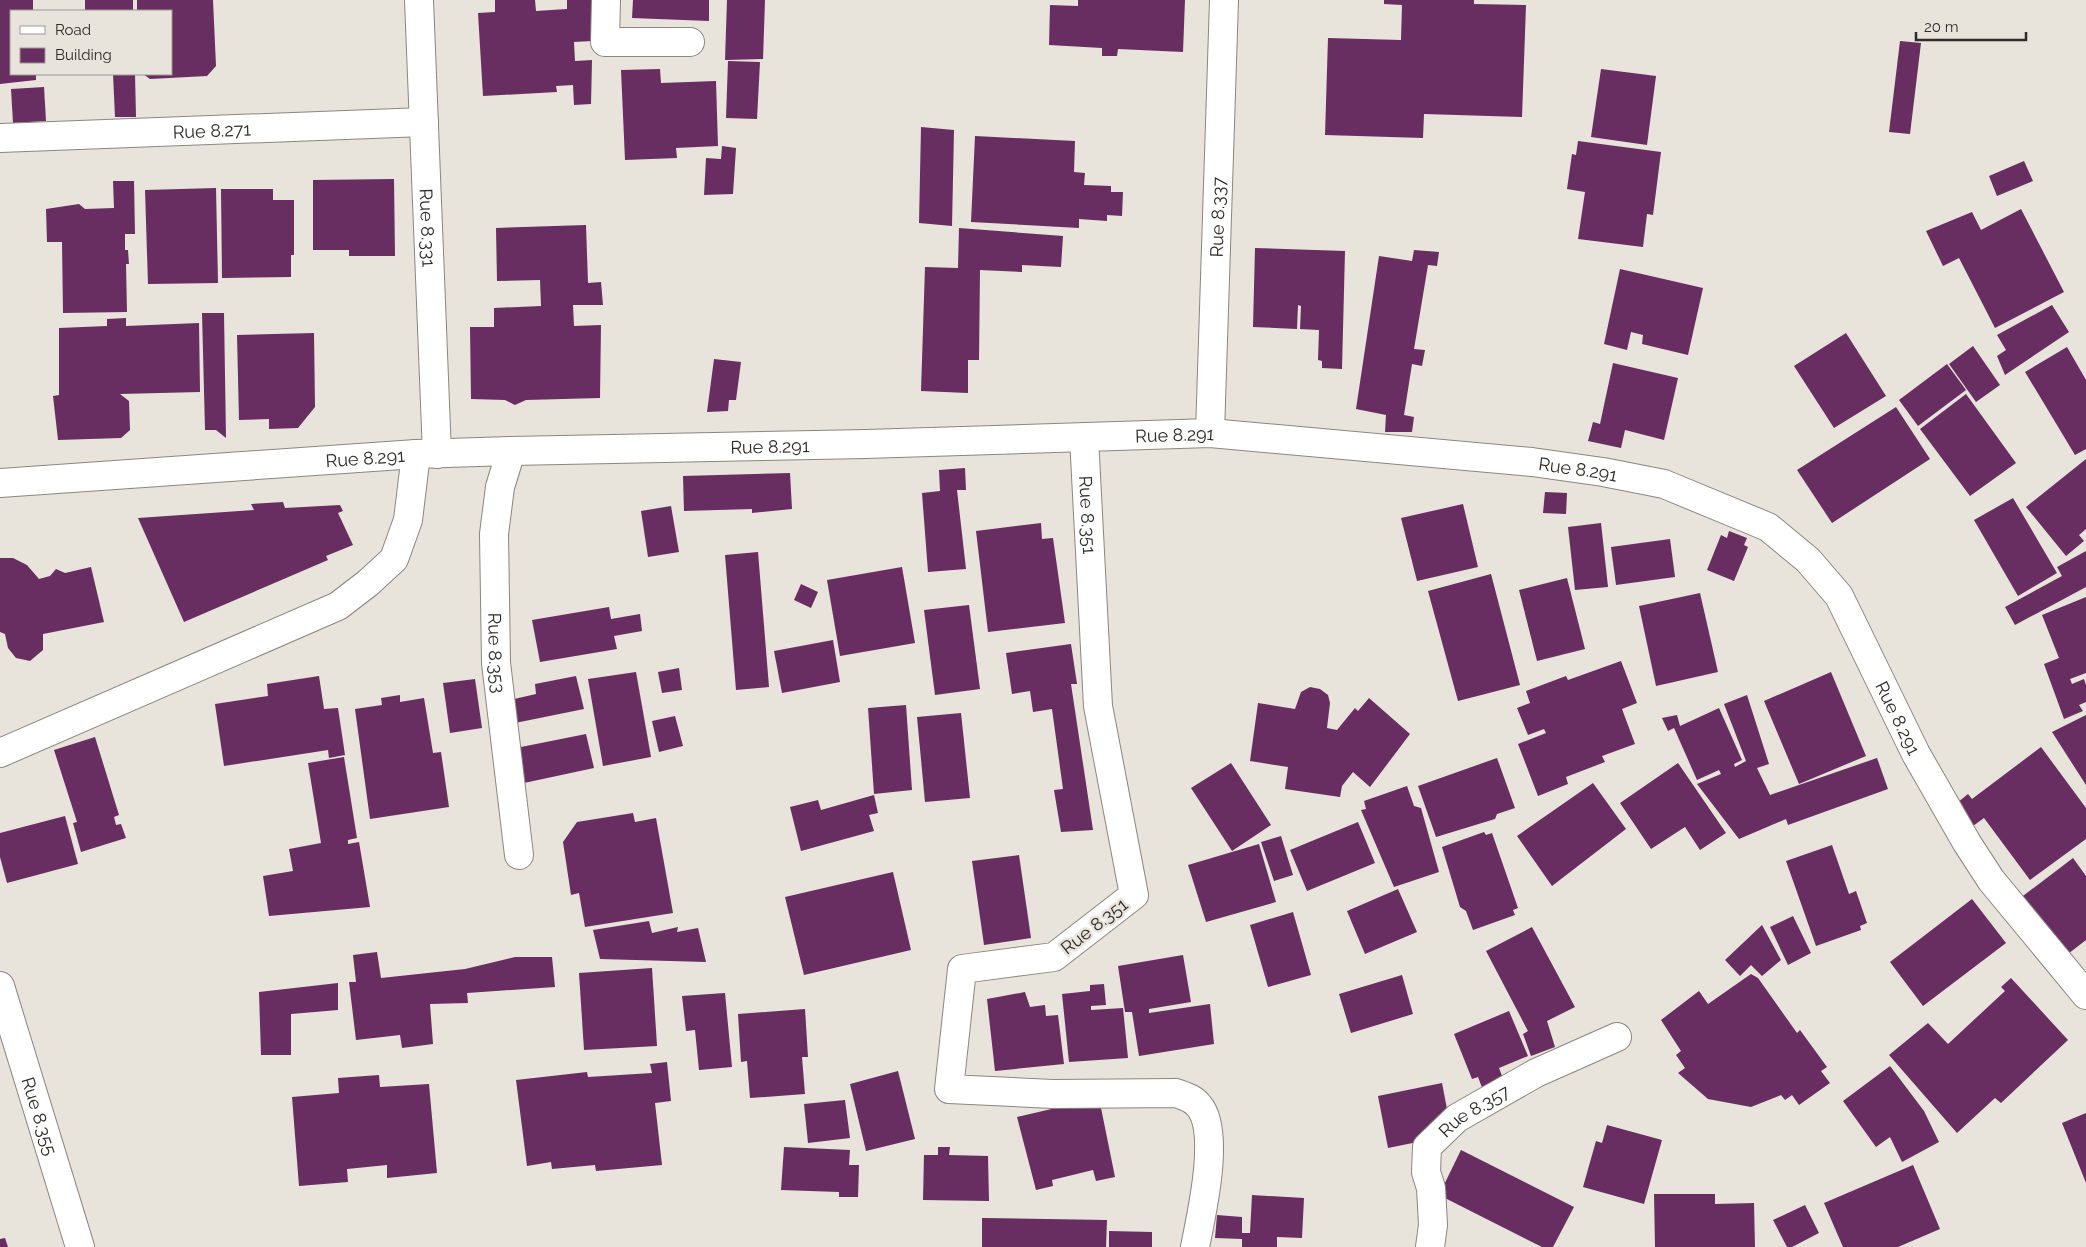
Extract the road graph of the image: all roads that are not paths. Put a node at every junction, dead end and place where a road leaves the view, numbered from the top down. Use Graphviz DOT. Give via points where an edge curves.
graph roads {
  1 [pos="419,0"];
  2 [pos="606,0"];
  3 [pos="1224,0"];
  4 [pos="690,42"];
  5 [pos="424,122"];
  6 [pos="0,138"];
  7 [pos="1210,433"];
  8 [pos="1084,437"];
  9 [pos="511,450"];
  10 [pos="426,454"];
  11 [pos="0,483"];
  12 [pos="0,754"];
  13 [pos="519,855"];
  14 [pos="0,986"];
  15 [pos="2086,995"];
  16 [pos="1617,1037"];
  17 [pos="80,1247"];
  18 [pos="1194,1247"];
  19 [pos="1430,1247"];
  1 -- 5 [label="street, Rue 8.331"];
  2 -- 4 [label="street" via="605,42"];
  3 -- 7 [label="street, Rue 8.337"];
  5 -- 6 [label="street, Rue 8.271"];
  5 -- 10 [label="street, Rue 8.331"];
  7 -- 8 [label="street, Rue 8.291"];
  7 -- 15 [label="street, Rue 8.291" via="1532,462 1603,472 1664,484 1768,528 1808,560 1839,596 1916,754 1967,843 1990,880"];
  8 -- 9 [label="street, Rue 8.291"];
  8 -- 18 [label="street, Rue 8.351" via="1098,706 1134,895 1054,957 962,969 949,1089 1054,1094 1176,1093 1190,1098 1200,1106 1209,1141 1208,1178"];
  9 -- 10 [label="street, Rue 8.291"];
  9 -- 13 [label="street, Rue 8.353" via="500,487 494,534 496,663"];
  10 -- 11 [label="street, Rue 8.291"];
  10 -- 12 [label="street, Rue 8.331" via="394,559 338,606"];
  14 -- 17 [label="street, Rue 8.355"];
  16 -- 19 [label="street, Rue 8.357" via="1536,1073 1457,1118 1427,1146 1426,1172 1431,1188 1433,1225"];
}
